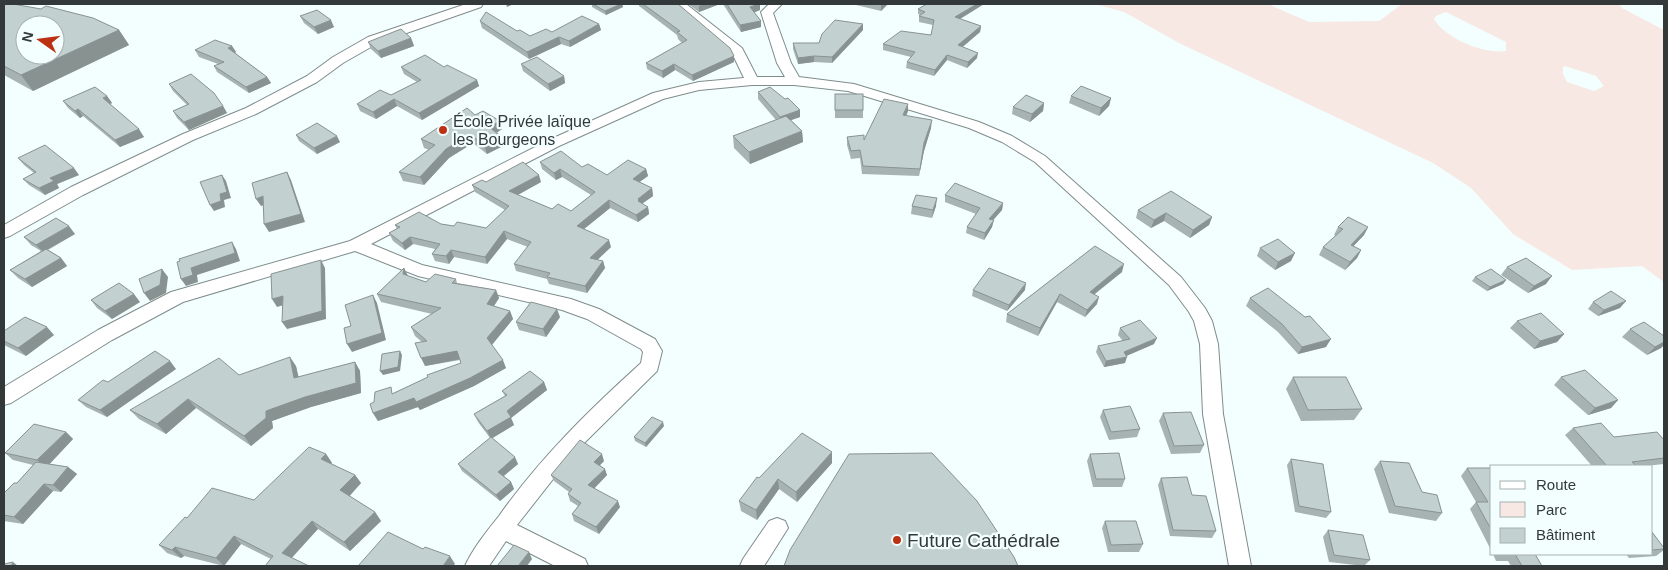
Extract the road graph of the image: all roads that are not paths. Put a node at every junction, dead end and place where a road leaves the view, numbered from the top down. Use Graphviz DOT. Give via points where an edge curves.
graph roads {
  1 [pos="477,4"];
  2 [pos="679,4"];
  3 [pos="776,4"];
  4 [pos="794,81"];
  5 [pos="752,82"];
  6 [pos="4,232"];
  7 [pos="356,245"];
  8 [pos="4,397"];
  9 [pos="502,528"];
  10 [pos="777,528"];
  11 [pos="476,566"];
  12 [pos="577,566"];
  13 [pos="751,566"];
  14 [pos="1240,566"];
  1 -- 6 [label="street" via="373,40 312,79 251,111 128,166"];
  2 -- 5 [label="street" via="737,52"];
  3 -- 4 [label="street" via="767,12 784,63"];
  4 -- 5 [label="street"];
  4 -- 14 [label="street" via="849,87 881,95 1007,139 1040,159 1175,281 1196,308 1209,344 1214,414"];
  5 -- 7 [label="street" via="699,86 658,96 554,143"];
  7 -- 8 [label="street" via="177,297 105,335"];
  7 -- 9 [label="street" via="418,270 584,310 648,344 652,351 650,366 566,446"];
  9 -- 11 [label="street"];
  9 -- 12 [label="street"];
  10 -- 13 [label="street"];
}
